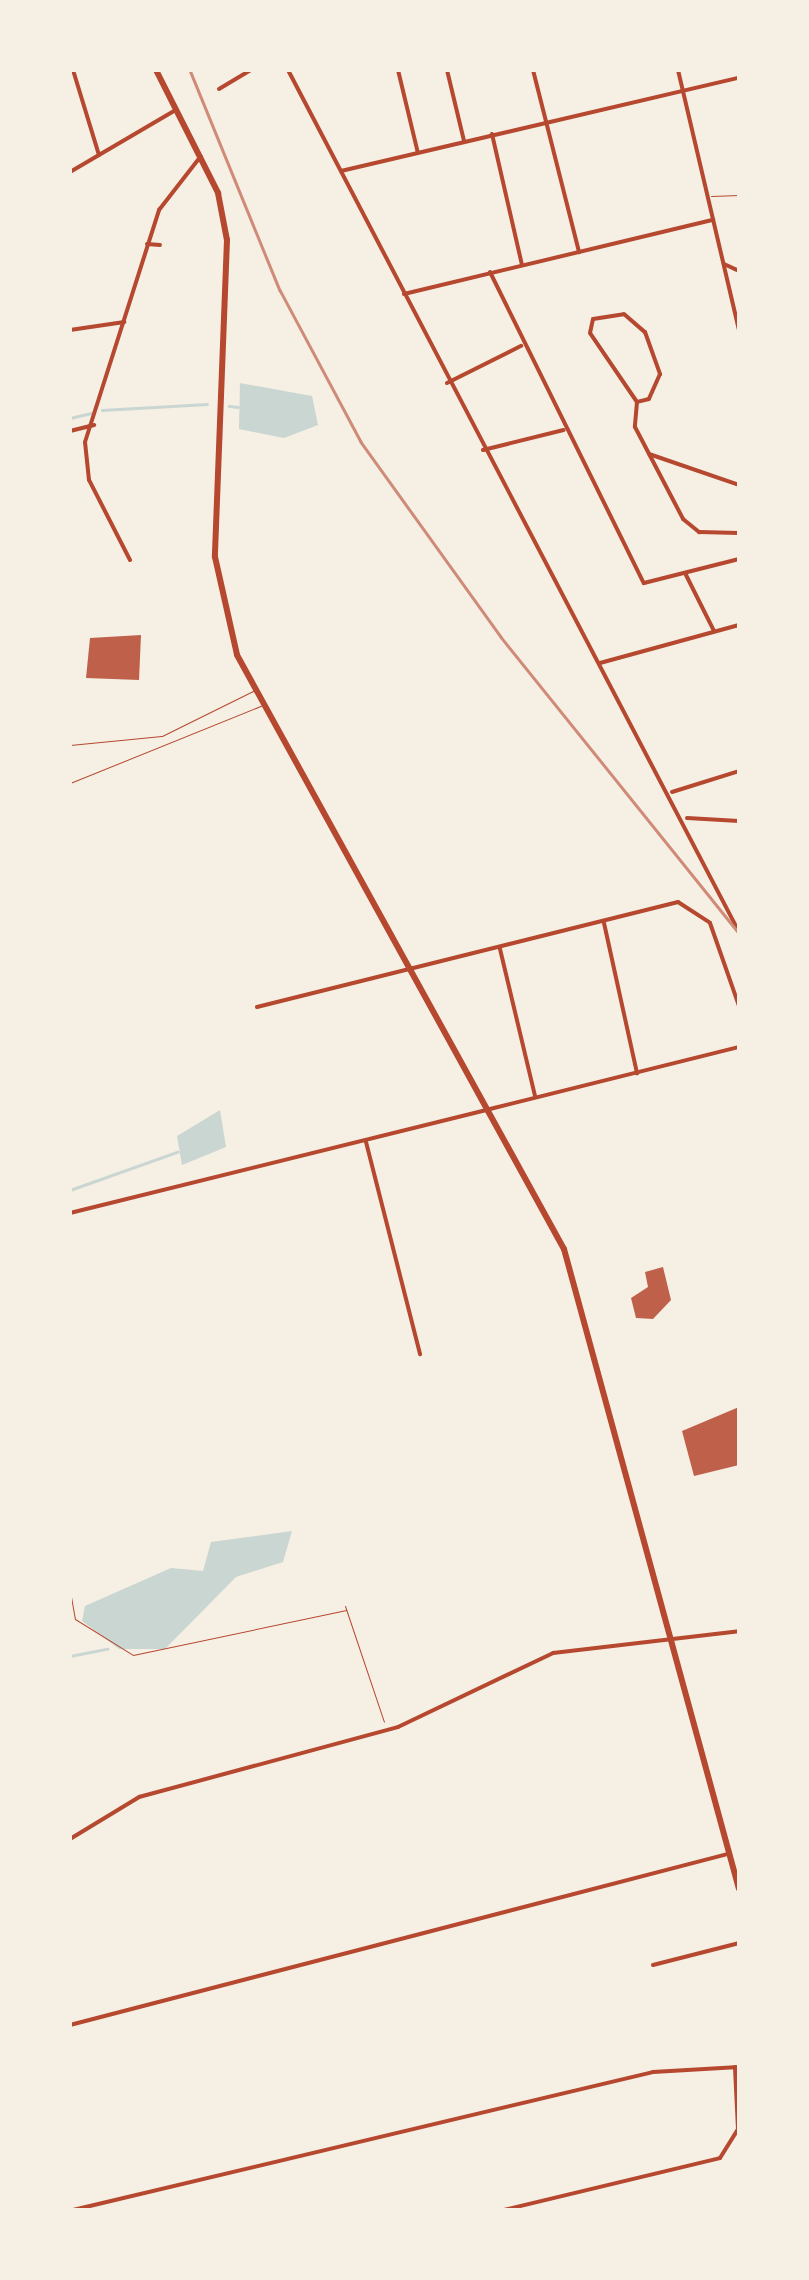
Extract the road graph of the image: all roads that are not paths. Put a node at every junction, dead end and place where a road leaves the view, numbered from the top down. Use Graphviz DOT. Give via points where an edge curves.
graph roads {
  1 [pos="72,70"];
  2 [pos="156,70"];
  3 [pos="250,70"];
  4 [pos="288,70"];
  5 [pos="398,70"];
  6 [pos="447,70"];
  7 [pos="533,70"];
  8 [pos="678,70"];
  9 [pos="739,78"];
  10 [pos="219,88"];
  11 [pos="683,90"];
  12 [pos="79,97"];
  13 [pos="70,98"];
  14 [pos="176,110"];
  15 [pos="546,122"];
  16 [pos="492,134"];
  17 [pos="464,141"];
  18 [pos="418,153"];
  19 [pos="98,155"];
  20 [pos="201,156"];
  21 [pos="341,170"];
  22 [pos="70,172"];
  23 [pos="708,196"];
  24 [pos="739,196"];
  25 [pos="713,220"];
  26 [pos="147,244"];
  27 [pos="160,245"];
  28 [pos="579,252"];
  29 [pos="724,264"];
  30 [pos="522,265"];
  31 [pos="739,271"];
  32 [pos="490,272"];
  33 [pos="404,294"];
  34 [pos="125,322"];
  35 [pos="70,330"];
  36 [pos="739,330"];
  37 [pos="521,346"];
  38 [pos="447,383"];
  39 [pos="638,402"];
  40 [pos="94,425"];
  41 [pos="564,430"];
  42 [pos="70,431"];
  43 [pos="483,450"];
  44 [pos="649,454"];
  45 [pos="739,485"];
  46 [pos="739,533"];
  47 [pos="739,559"];
  48 [pos="130,560"];
  49 [pos="685,573"];
  50 [pos="739,625"];
  51 [pos="715,632"];
  52 [pos="600,662"];
  53 [pos="252,692"];
  54 [pos="261,706"];
  55 [pos="70,745"];
  56 [pos="739,770"];
  57 [pos="70,783"];
  58 [pos="672,792"];
  59 [pos="687,818"];
  60 [pos="739,821"];
  61 [pos="604,923"];
  62 [pos="739,932"];
  63 [pos="500,950"];
  64 [pos="408,972"];
  65 [pos="257,1006"];
  66 [pos="739,1006"];
  67 [pos="739,1048"];
  68 [pos="637,1073"];
  69 [pos="536,1098"];
  70 [pos="490,1109"];
  71 [pos="366,1142"];
  72 [pos="70,1212"];
  73 [pos="420,1354"];
  74 [pos="739,1631"];
  75 [pos="672,1639"];
  76 [pos="70,1840"];
  77 [pos="735,1852"];
  78 [pos="739,1889"];
  79 [pos="739,1943"];
  80 [pos="653,1964"];
  81 [pos="70,2026"];
  82 [pos="737,2067"];
  83 [pos="74,2210"];
  84 [pos="504,2210"];
  1 -- 12 [label="street"];
  2 -- 14 [label="highway"];
  3 -- 10 [label="street"];
  4 -- 21 [label="street"];
  5 -- 18 [label="street"];
  6 -- 17 [label="street"];
  7 -- 15 [label="street"];
  8 -- 11 [label="street"];
  9 -- 11 [label="street"];
  11 -- 15 [label="street"];
  11 -- 23 [label="street"];
  12 -- 13 [label="street"];
  12 -- 19 [label="street"];
  14 -- 19 [label="street"];
  14 -- 20 [label="highway"];
  15 -- 16 [label="street"];
  15 -- 28 [label="street"];
  16 -- 17 [label="street"];
  16 -- 30 [label="street"];
  17 -- 18 [label="street"];
  18 -- 21 [label="street"];
  19 -- 22 [label="street"];
  20 -- 26 [label="street" via="168,189"];
  20 -- 53 [label="highway" via="230,267 215,557"];
  21 -- 33 [label="street"];
  23 -- 24 [label="lane"];
  23 -- 25 [label="street"];
  25 -- 28 [label="street"];
  25 -- 29 [label="street"];
  26 -- 27 [label="street"];
  26 -- 34 [label="street"];
  28 -- 30 [label="street"];
  29 -- 31 [label="street"];
  29 -- 36 [label="street"];
  30 -- 32 [label="street"];
  32 -- 33 [label="street"];
  32 -- 37 [label="street"];
  33 -- 38 [label="street"];
  34 -- 35 [label="street"];
  34 -- 40 [label="street"];
  37 -- 38 [label="street"];
  37 -- 41 [label="street"];
  38 -- 43 [label="street"];
  39 -- 39 [label="street" via="592,340 593,320 624,314 645,332 662,389"];
  39 -- 44 [label="street" via="635,428"];
  40 -- 42 [label="street"];
  40 -- 48 [label="street" via="85,442 88,480"];
  41 -- 43 [label="street"];
  41 -- 49 [label="street" via="644,582"];
  43 -- 52 [label="street"];
  44 -- 45 [label="street"];
  44 -- 46 [label="street" via="692,529"];
  47 -- 49 [label="street"];
  49 -- 51 [label="street"];
  50 -- 51 [label="street"];
  51 -- 52 [label="street"];
  52 -- 58 [label="street"];
  53 -- 54 [label="highway"];
  53 -- 55 [label="lane" via="162,736"];
  54 -- 57 [label="lane"];
  54 -- 64 [label="highway"];
  56 -- 58 [label="street"];
  58 -- 59 [label="street"];
  59 -- 60 [label="street"];
  59 -- 62 [label="street"];
  61 -- 63 [label="street"];
  61 -- 66 [label="street" via="690,905 710,923"];
  61 -- 68 [label="street"];
  63 -- 64 [label="street"];
  63 -- 69 [label="street"];
  64 -- 65 [label="street"];
  64 -- 70 [label="highway"];
  67 -- 68 [label="street"];
  68 -- 69 [label="street"];
  69 -- 70 [label="street"];
  70 -- 71 [label="street"];
  70 -- 75 [label="highway" via="572,1272"];
  71 -- 72 [label="street"];
  71 -- 73 [label="street"];
  74 -- 75 [label="street"];
  75 -- 76 [label="street" via="553,1653 386,1730 138,1797"];
  75 -- 77 [label="highway"];
  77 -- 78 [label="highway"];
  77 -- 81 [label="street"];
  79 -- 80 [label="street"];
  82 -- 83 [label="street" via="653,2072"];
  82 -- 84 [label="street" via="738,2129 720,2158"];
}
